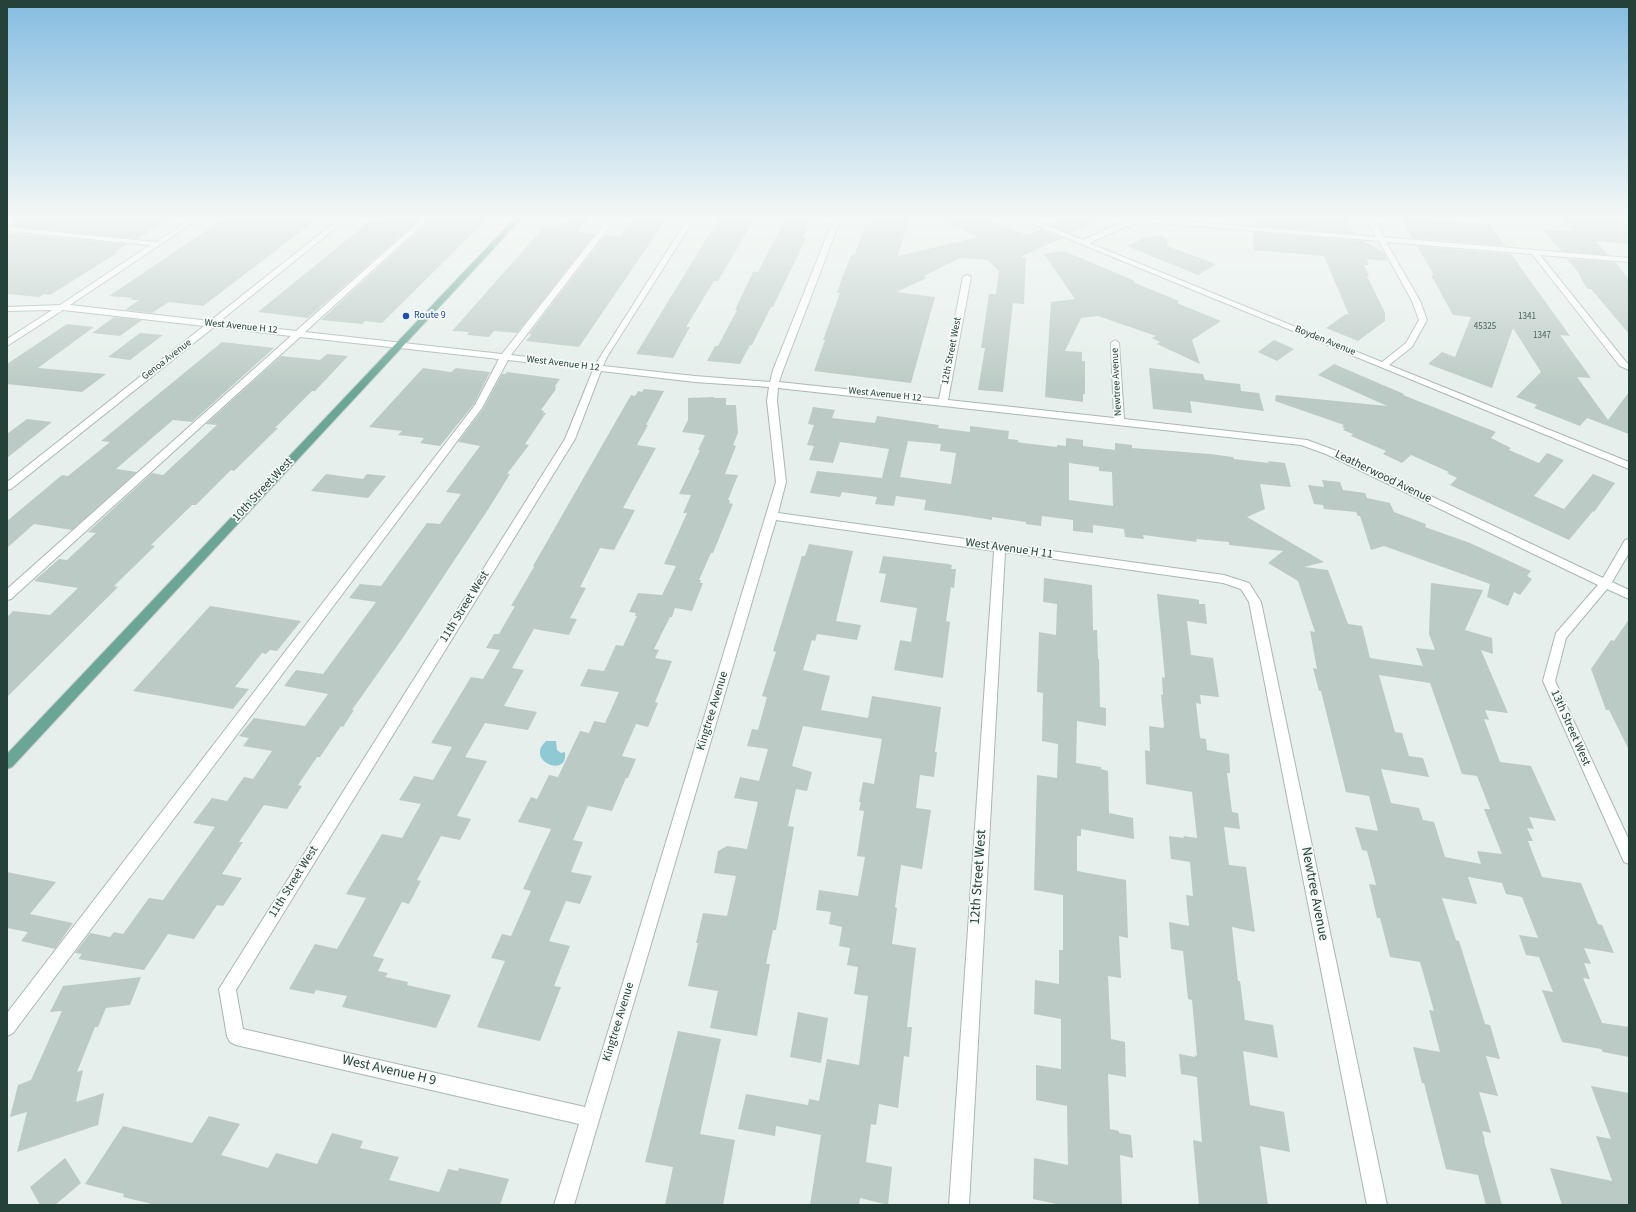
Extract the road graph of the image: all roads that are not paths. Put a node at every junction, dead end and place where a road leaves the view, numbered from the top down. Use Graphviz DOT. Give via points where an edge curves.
graph roads {
  1 [pos="112,275"];
  2 [pos="275,275"];
  3 [pos="365,275"];
  4 [pos="465,275"];
  5 [pos="569,275"];
  6 [pos="656,275"];
  7 [pos="816,275"];
  8 [pos="1161,275"];
  9 [pos="1401,275"];
  10 [pos="1552,275"];
  11 [pos="967,277"];
  12 [pos="63,307"];
  13 [pos="7,309"];
  14 [pos="213,324"];
  15 [pos="300,333"];
  16 [pos="7,343"];
  17 [pos="1115,343"];
  18 [pos="399,344"];
  19 [pos="505,357"];
  20 [pos="1384,365"];
  21 [pos="1629,367"];
  22 [pos="598,368"];
  23 [pos="774,385"];
  24 [pos="942,402"];
  25 [pos="1119,421"];
  26 [pos="1629,466"];
  27 [pos="7,487"];
  28 [pos="772,516"];
  29 [pos="1629,543"];
  30 [pos="1000,548"];
  31 [pos="1605,584"];
  32 [pos="1245,586"];
  33 [pos="1629,595"];
  34 [pos="7,596"];
  35 [pos="7,763"];
  36 [pos="1627,851"];
  37 [pos="227,990"];
  38 [pos="7,1027"];
  39 [pos="590,1117"];
  40 [pos="564,1205"];
  41 [pos="958,1205"];
  42 [pos="1377,1205"];
  1 -- 12 [label="street"];
  2 -- 14 [label="street, Genoa Avenue"];
  3 -- 15 [label="street"];
  4 -- 18 [label="main road, 10th Street West"];
  5 -- 19 [label="street"];
  6 -- 22 [label="street, 11th Street West"];
  7 -- 23 [label="street, Kingtree Avenue"];
  8 -- 20 [label="street, Boyden Avenue"];
  9 -- 20 [label="street" via="1416,301 1423,320 1409,345"];
  10 -- 21 [label="street"];
  11 -- 24 [label="street, 12th Street West"];
  12 -- 13 [label="street, West Avenue H 12"];
  12 -- 14 [label="street, West Avenue H 12"];
  12 -- 16 [label="street"];
  14 -- 15 [label="street, West Avenue H 12"];
  14 -- 27 [label="street, Genoa Avenue"];
  15 -- 18 [label="street, West Avenue H 12"];
  15 -- 34 [label="street"];
  17 -- 25 [label="street, Newtree Avenue"];
  18 -- 19 [label="street, West Avenue H 12"];
  18 -- 35 [label="main road, 10th Street West"];
  19 -- 22 [label="street, West Avenue H 12"];
  19 -- 38 [label="street" via="479,406"];
  20 -- 26 [label="street, Boyden Avenue"];
  22 -- 23 [label="street, West Avenue H 12"];
  22 -- 37 [label="street, 11th Street West" via="570,439"];
  23 -- 24 [label="street, West Avenue H 12"];
  23 -- 28 [label="street, Kingtree Avenue" via="772,402 781,482"];
  24 -- 25 [label="street, West Avenue H 12"];
  25 -- 31 [label="street, Leatherwood Avenue" via="1303,442 1330,452"];
  28 -- 30 [label="street, West Avenue H 11"];
  28 -- 39 [label="street, Kingtree Avenue"];
  29 -- 31 [label="street, 13th Street West"];
  30 -- 32 [label="street, West Avenue H 11" via="1224,579"];
  30 -- 41 [label="street, 12th Street West"];
  31 -- 33 [label="street, Leatherwood Avenue"];
  31 -- 36 [label="street, 13th Street West" via="1560,636 1549,681"];
  32 -- 42 [label="street, Newtree Avenue" via="1255,602"];
  37 -- 39 [label="street, West Avenue H 9" via="236,1036"];
  39 -- 40 [label="street, Kingtree Avenue"];
}
